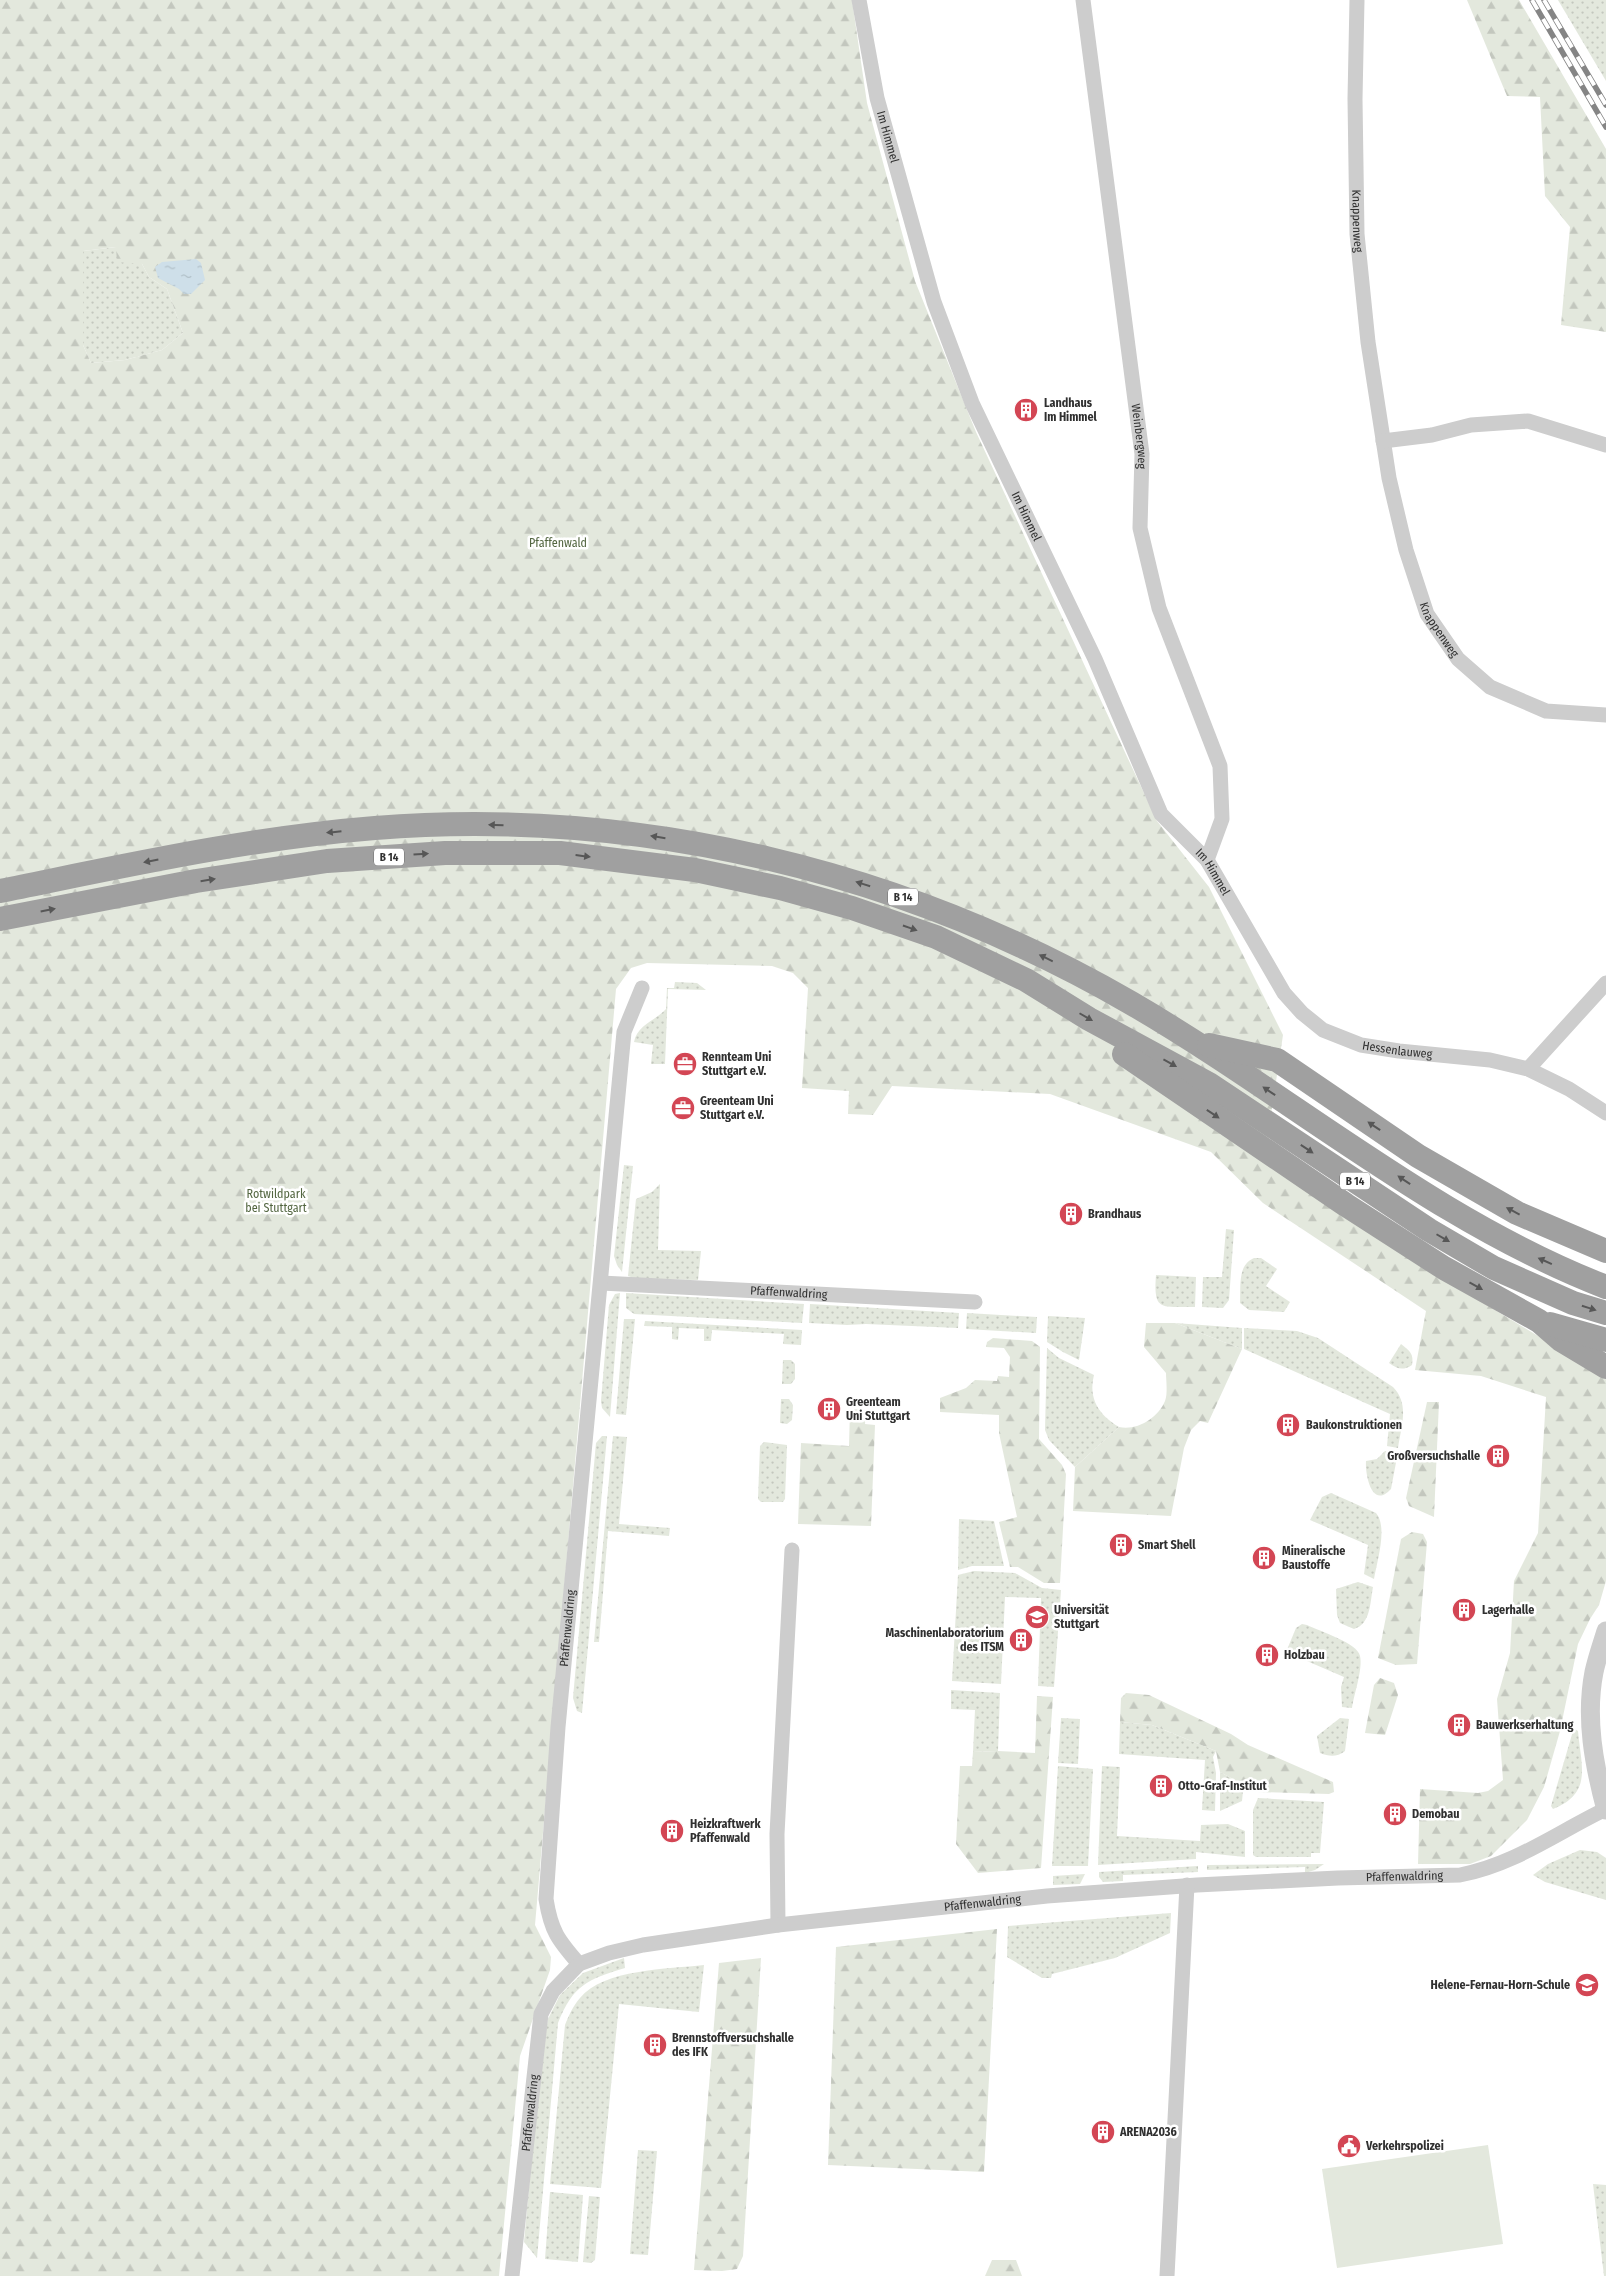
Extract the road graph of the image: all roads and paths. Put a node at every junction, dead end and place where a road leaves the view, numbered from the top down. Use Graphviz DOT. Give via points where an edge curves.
graph roads {
  1 [pos="859,0"];
  2 [pos="1083,0"];
  3 [pos="1357,0"];
  4 [pos="1382,441"];
  5 [pos="1606,445"];
  6 [pos="1606,715"];
  7 [pos="1207,860"];
  8 [pos="0,891"];
  9 [pos="0,919"];
  10 [pos="1606,983"];
  11 [pos="642,988"];
  12 [pos="1284,993"];
  13 [pos="1112,1031"];
  14 [pos="1195,1042"];
  15 [pos="1528,1069"];
  16 [pos="1606,1113"];
  17 [pos="1606,1251"];
  18 [pos="601,1283"];
  19 [pos="1606,1287"];
  20 [pos="974,1302"];
  21 [pos="1606,1314"];
  22 [pos="1539,1321"];
  23 [pos="1606,1340"];
  24 [pos="1606,1367"];
  25 [pos="792,1550"];
  26 [pos="1606,1631"];
  27 [pos="1606,1810"];
  28 [pos="1187,1885"];
  29 [pos="778,1925"];
  30 [pos="579,1964"];
  31 [pos="512,2276"];
  32 [pos="1167,2276"];
  1 -- 7 [label="street, Im Himmel" via="877,98 910,219 934,302 972,403 1095,659 1162,814"];
  2 -- 7 [label="street, Weinbergweg" via="1142,454 1140,528 1159,608 1220,766 1222,819"];
  3 -- 4 [label="street, Knappenweg" via="1357,234"];
  4 -- 5 [label="street" via="1432,435 1471,425 1528,421"];
  4 -- 6 [label="street, Knappenweg" via="1406,550 1427,614 1458,659 1490,688 1546,711"];
  7 -- 12 [label="street, Im Himmel"];
  14 -- 8 [label="highway, B 14, one-way" via="1055,962 938,910 881,889 765,857 707,844 648,836 469,824 378,828 263,841"];
  9 -- 13 [label="highway, B 14, one-way" via="196,881 328,861 445,853 560,853 695,870 780,888 852,908 945,942 1026,980"];
  10 -- 15 [label="street"];
  11 -- 18 [label="street, Pfaffenwaldring" via="624,1032"];
  12 -- 15 [label="street, Hessenlauweg" via="1302,1014 1323,1030 1361,1046 1490,1060"];
  13 -- 21 [label="highway, B 14, one-way" via="1210,1084 1429,1230 1494,1268"];
  13 -- 22 [label="highway, B 14, one-way" via="1112,1045 1346,1205 1444,1268"];
  17 -- 14 [label="highway, B 14, one-way" via="1517,1213 1418,1156 1278,1060"];
  19 -- 14 [label="highway, B 14, one-way" via="1536,1257 1458,1215"];
  15 -- 16 [label="street, Hessenlauweg"];
  18 -- 20 [label="street, Pfaffenwaldring"];
  18 -- 30 [label="street, Pfaffenwaldring" via="558,1727 546,1899 550,1925 561,1944"];
  22 -- 23 [label="highway, B 14"];
  22 -- 24 [label="highway, B 14" via="1561,1340"];
  25 -- 29 [label="street" via="777,1834"];
  26 -- 27 [label="street" via="1594,1673 1590,1717 1594,1763"];
  27 -- 28 [label="street, Pfaffenwaldring" via="1512,1860 1460,1875"];
  28 -- 29 [label="street, Pfaffenwaldring" via="1022,1898"];
  28 -- 32 [label="street"];
  29 -- 30 [label="street, Pfaffenwaldring" via="644,1945"];
  30 -- 31 [label="street, Pfaffenwaldring" via="553,1991 541,2014"];
}
